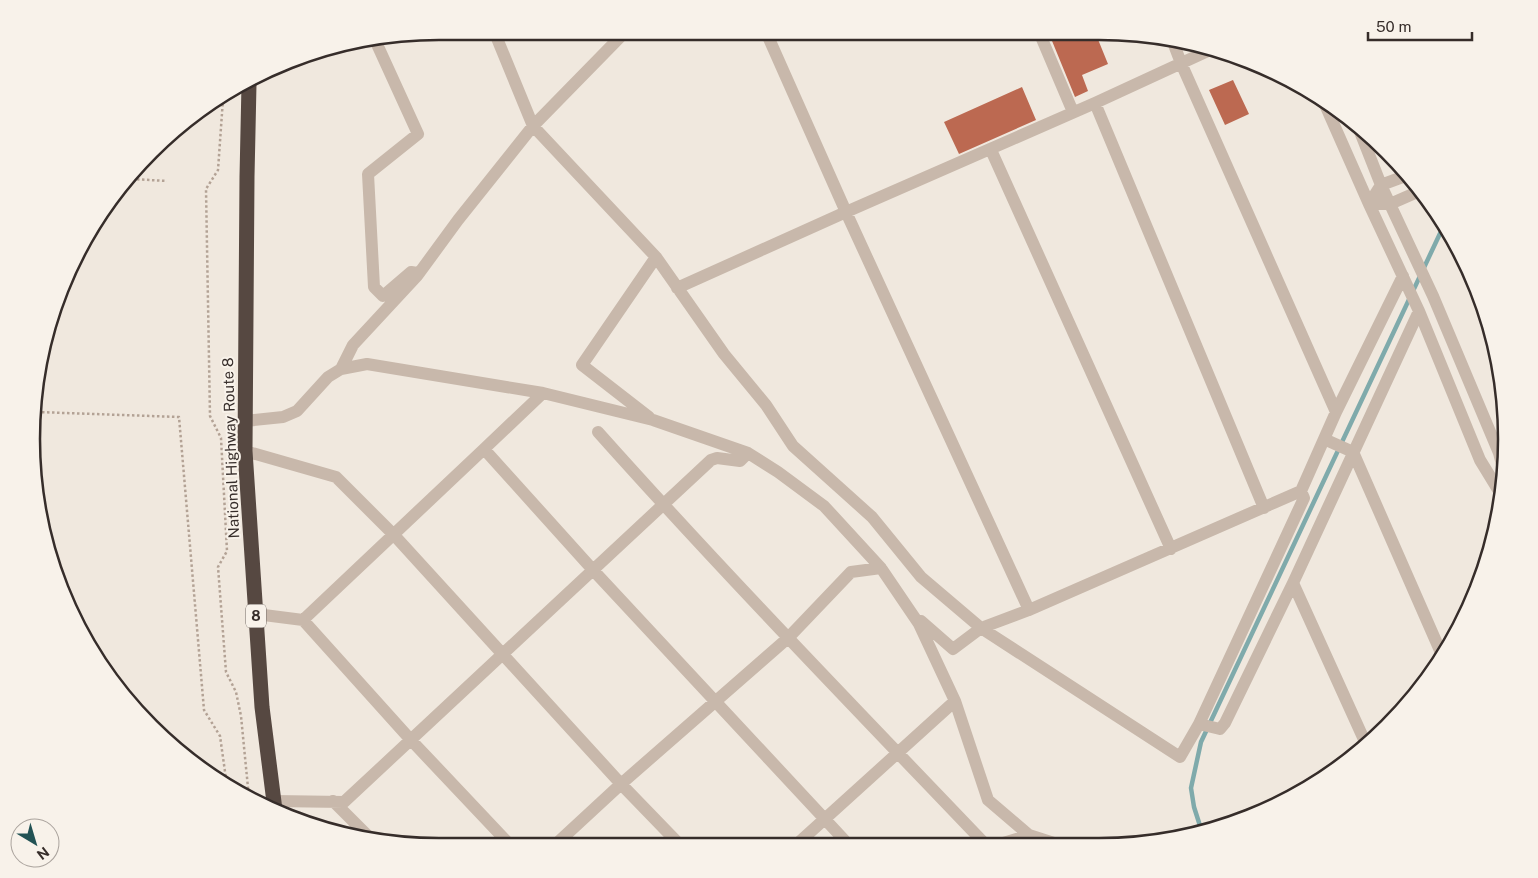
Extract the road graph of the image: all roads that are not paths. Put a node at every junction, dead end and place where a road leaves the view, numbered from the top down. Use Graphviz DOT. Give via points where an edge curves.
graph roads {
  1 [pos="498,40"];
  2 [pos="618,40"];
  3 [pos="770,40"];
  4 [pos="1042,40"];
  5 [pos="377,45"];
  6 [pos="1175,48"];
  7 [pos="1201,54"];
  8 [pos="1181,63"];
  9 [pos="249,88"];
  10 [pos="1095,103"];
  11 [pos="1074,112"];
  12 [pos="1328,112"];
  13 [pos="533,126"];
  14 [pos="1363,140"];
  15 [pos="991,150"];
  16 [pos="1401,178"];
  17 [pos="1381,185"];
  18 [pos="1414,194"];
  19 [pos="1369,204"];
  20 [pos="1390,204"];
  21 [pos="846,212"];
  22 [pos="656,257"];
  23 [pos="420,273"];
  24 [pos="1403,276"];
  25 [pos="677,288"];
  26 [pos="1420,311"];
  27 [pos="342,369"];
  28 [pos="543,394"];
  29 [pos="1336,412"];
  30 [pos="654,420"];
  31 [pos="245,421"];
  32 [pos="598,432"];
  33 [pos="1328,441"];
  34 [pos="484,450"];
  35 [pos="1498,450"];
  36 [pos="245,451"];
  37 [pos="1351,451"];
  38 [pos="748,453"];
  39 [pos="1495,485"];
  40 [pos="1301,491"];
  41 [pos="662,504"];
  42 [pos="1264,508"];
  43 [pos="394,535"];
  44 [pos="1171,548"];
  45 [pos="881,568"];
  46 [pos="594,570"];
  47 [pos="1293,584"];
  48 [pos="1029,610"];
  49 [pos="911,612"];
  50 [pos="256,614"];
  51 [pos="303,620"];
  52 [pos="981,628"];
  53 [pos="788,638"];
  54 [pos="1439,648"];
  55 [pos="503,653"];
  56 [pos="715,701"];
  57 [pos="955,701"];
  58 [pos="1200,725"];
  59 [pos="1363,738"];
  60 [pos="410,739"];
  61 [pos="897,752"];
  62 [pos="621,784"];
  63 [pos="333,802"];
  64 [pos="275,803"];
  65 [pos="281,806"];
  66 [pos="824,819"];
  67 [pos="362,830"];
  68 [pos="1028,835"];
  69 [pos="503,838"];
  70 [pos="562,838"];
  71 [pos="673,838"];
  72 [pos="803,838"];
  73 [pos="842,838"];
  74 [pos="979,838"];
  75 [pos="1019,838"];
  76 [pos="1038,838"];
  1 -- 13 [label="street"];
  2 -- 13 [label="street"];
  3 -- 21 [label="street"];
  4 -- 11 [label="street"];
  5 -- 23 [label="street" via="418,134 368,174 374,287 383,296 411,272"];
  6 -- 8 [label="street"];
  7 -- 8 [label="street"];
  8 -- 10 [label="street"];
  8 -- 29 [label="street"];
  9 -- 31 [label="highway, National Highway Route 8 / 8"];
  10 -- 11 [label="street"];
  10 -- 42 [label="street"];
  11 -- 15 [label="street"];
  12 -- 19 [label="street"];
  13 -- 22 [label="street"];
  13 -- 23 [label="street"];
  14 -- 17 [label="street"];
  15 -- 21 [label="street"];
  15 -- 44 [label="street"];
  16 -- 17 [label="street"];
  17 -- 19 [label="street"];
  17 -- 20 [label="street"];
  18 -- 20 [label="street"];
  19 -- 20 [label="street"];
  19 -- 24 [label="street"];
  20 -- 35 [label="street"];
  21 -- 25 [label="street"];
  21 -- 48 [label="street"];
  22 -- 25 [label="street"];
  22 -- 30 [label="street" via="582,365"];
  23 -- 27 [label="street" via="353,345"];
  24 -- 26 [label="street"];
  24 -- 29 [label="street"];
  25 -- 52 [label="street" via="793,446 872,517 921,577"];
  26 -- 37 [label="street"];
  26 -- 39 [label="street" via="1480,460"];
  27 -- 28 [label="street" via="367,364"];
  27 -- 31 [label="street" via="328,377 297,411 283,417"];
  28 -- 30 [label="street"];
  28 -- 34 [label="street"];
  29 -- 33 [label="street"];
  30 -- 38 [label="street"];
  31 -- 36 [label="highway, National Highway Route 8 / 8"];
  32 -- 41 [label="street"];
  33 -- 37 [label="street"];
  33 -- 40 [label="street"];
  34 -- 43 [label="street"];
  34 -- 46 [label="street"];
  36 -- 43 [label="street" via="336,477"];
  36 -- 50 [label="highway, National Highway Route 8 / 8"];
  37 -- 47 [label="street"];
  37 -- 54 [label="street"];
  38 -- 41 [label="street" via="740,461 711,460"];
  38 -- 45 [label="street" via="824,506"];
  40 -- 42 [label="street"];
  40 -- 58 [label="street" via="1304,498"];
  41 -- 46 [label="street"];
  41 -- 53 [label="street"];
  42 -- 44 [label="street"];
  43 -- 51 [label="street"];
  43 -- 55 [label="street"];
  44 -- 48 [label="street"];
  45 -- 49 [label="street"];
  45 -- 53 [label="street" via="851,572"];
  46 -- 55 [label="street"];
  46 -- 56 [label="street"];
  47 -- 58 [label="street" via="1225,723 1220,729"];
  47 -- 59 [label="street"];
  48 -- 52 [label="street"];
  49 -- 52 [label="street" via="953,650"];
  49 -- 57 [label="street"];
  50 -- 51 [label="street"];
  50 -- 64 [label="highway, National Highway Route 8 / 8" via="262,706"];
  51 -- 60 [label="street"];
  52 -- 58 [label="street" via="1180,757"];
  53 -- 56 [label="street"];
  53 -- 61 [label="street"];
  55 -- 60 [label="street"];
  55 -- 62 [label="street"];
  56 -- 62 [label="street"];
  56 -- 66 [label="street"];
  57 -- 61 [label="street"];
  57 -- 68 [label="street" via="988,800"];
  60 -- 63 [label="street" via="344,802"];
  60 -- 69 [label="street"];
  61 -- 66 [label="street"];
  61 -- 74 [label="street"];
  62 -- 70 [label="street"];
  62 -- 71 [label="street"];
  63 -- 65 [label="street"];
  63 -- 67 [label="street"];
  66 -- 72 [label="street"];
  66 -- 73 [label="street"];
  68 -- 75 [label="street"];
  68 -- 76 [label="street"];
}
